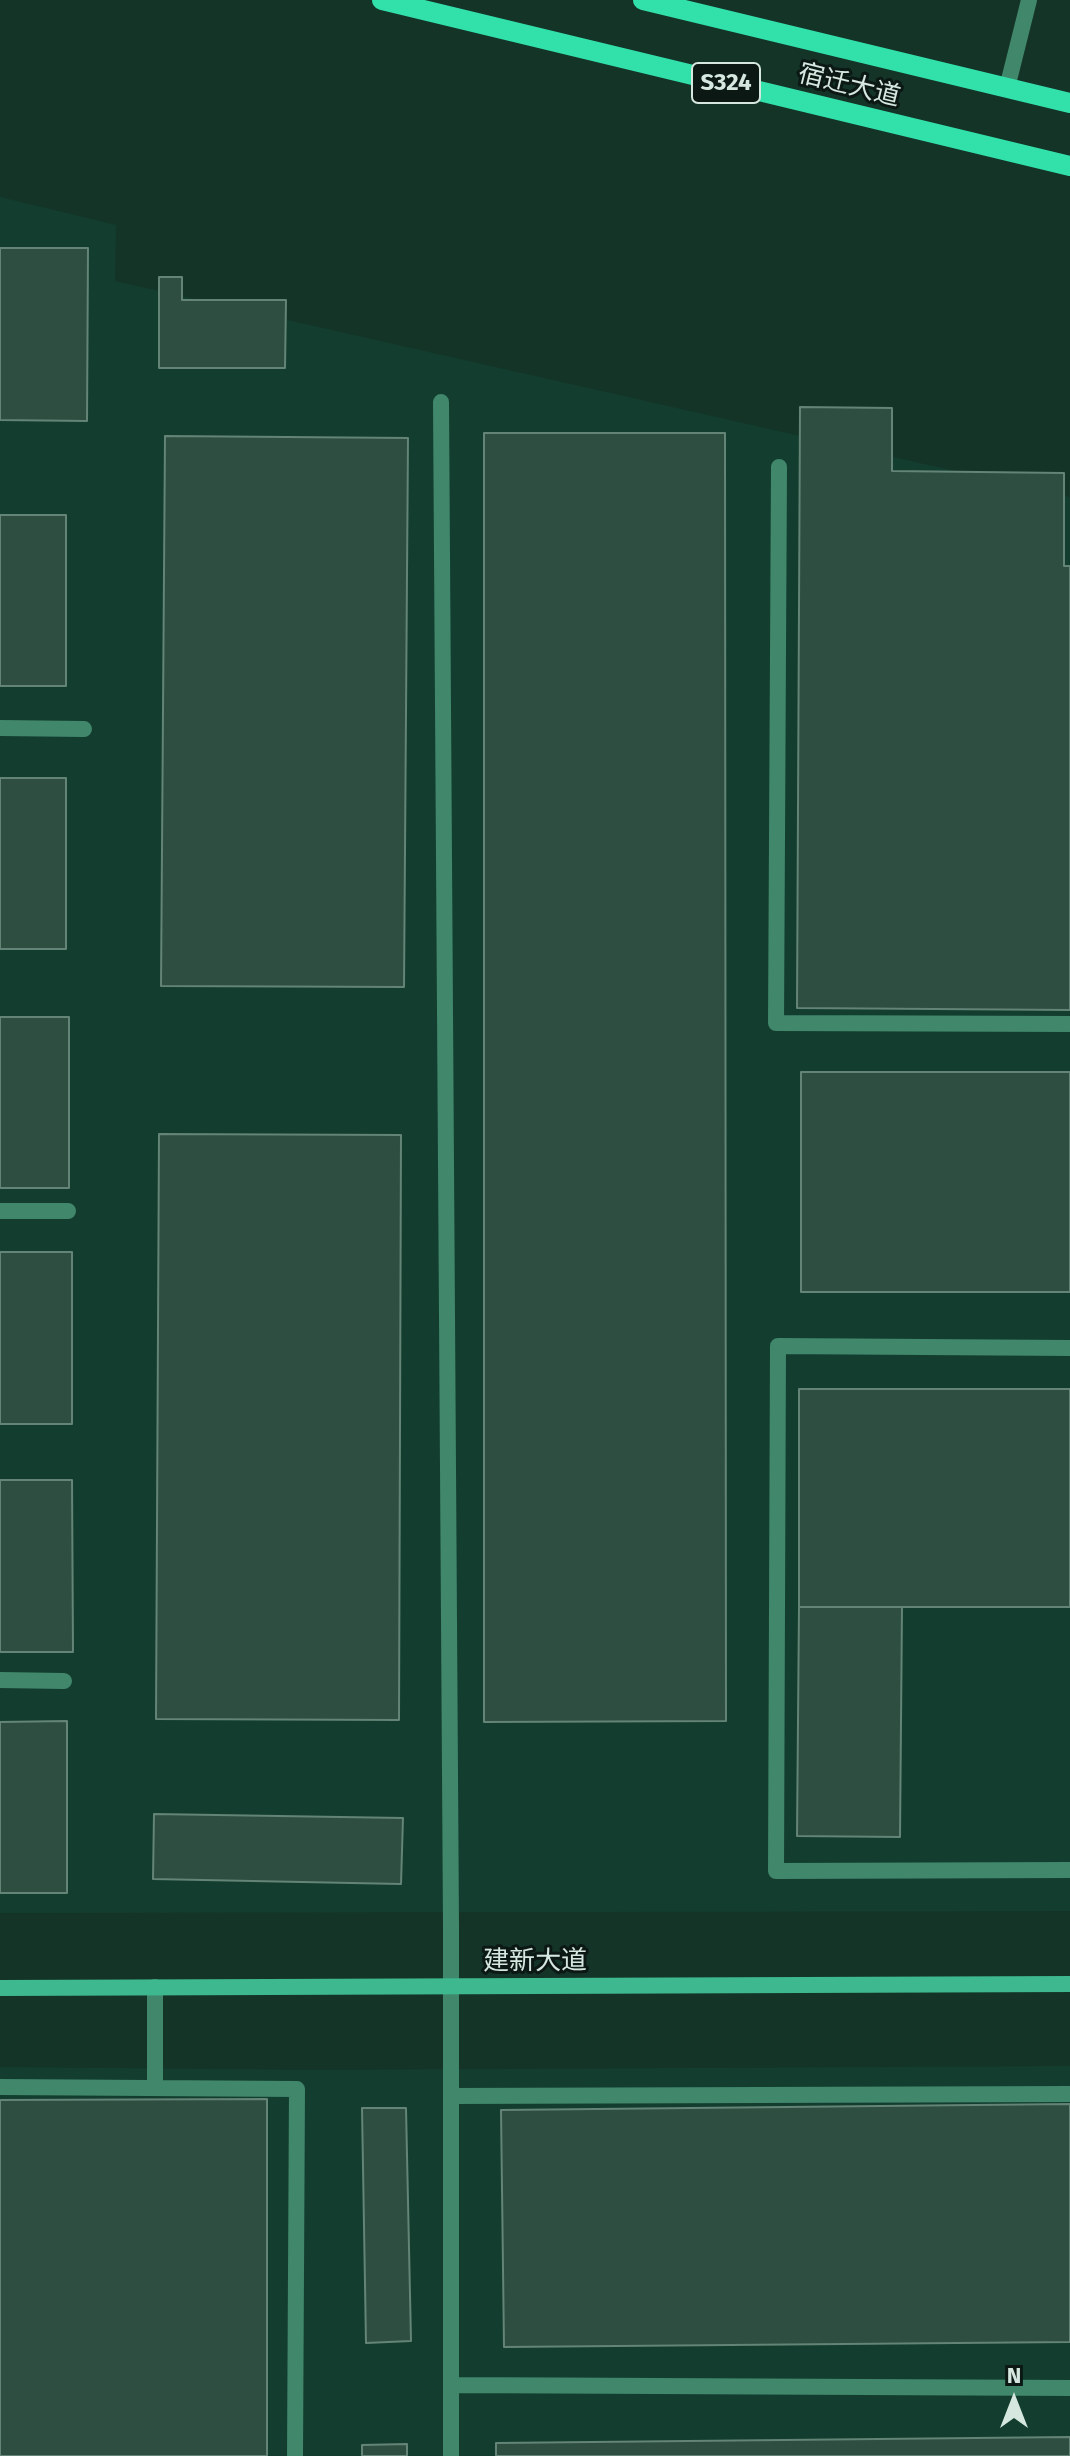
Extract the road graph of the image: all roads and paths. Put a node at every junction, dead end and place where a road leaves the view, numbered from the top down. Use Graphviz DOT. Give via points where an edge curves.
graph roads {
  1 [pos="382,0"];
  2 [pos="643,0"];
  3 [pos="1029,0"];
  4 [pos="1007,88"];
  5 [pos="1070,103"];
  6 [pos="1070,166"];
  7 [pos="441,402"];
  8 [pos="779,467"];
  9 [pos="0,728"];
  10 [pos="84,729"];
  11 [pos="1070,1024"];
  12 [pos="0,1211"];
  13 [pos="68,1211"];
  14 [pos="1070,1348"];
  15 [pos="0,1680"];
  16 [pos="64,1681"];
  17 [pos="1070,1870"];
  18 [pos="1070,1984"];
  19 [pos="451,1986"];
  20 [pos="155,1987"];
  21 [pos="0,1988"];
  22 [pos="0,2087"];
  23 [pos="155,2088"];
  24 [pos="1070,2094"];
  25 [pos="451,2096"];
  26 [pos="451,2385"];
  27 [pos="1070,2388"];
  28 [pos="295,2456"];
  29 [pos="451,2456"];
  1 -- 6 [label="main road, 宿迁大道 / S324"];
  2 -- 4 [label="main road, 宿迁大道 / S324"];
  3 -- 4 [label="lane"];
  4 -- 5 [label="main road, 宿迁大道 / S324"];
  7 -- 19 [label="lane"];
  8 -- 11 [label="lane" via="776,1023"];
  9 -- 10 [label="lane"];
  12 -- 13 [label="lane"];
  14 -- 17 [label="lane" via="778,1346 776,1871"];
  15 -- 16 [label="lane"];
  18 -- 19 [label="street, 建新大道"];
  19 -- 20 [label="street, 建新大道"];
  19 -- 25 [label="lane"];
  20 -- 21 [label="street, 建新大道"];
  20 -- 23 [label="lane"];
  22 -- 23 [label="lane"];
  23 -- 28 [label="lane" via="297,2089"];
  24 -- 25 [label="lane"];
  25 -- 26 [label="lane"];
  26 -- 27 [label="lane"];
  26 -- 29 [label="lane"];
}
